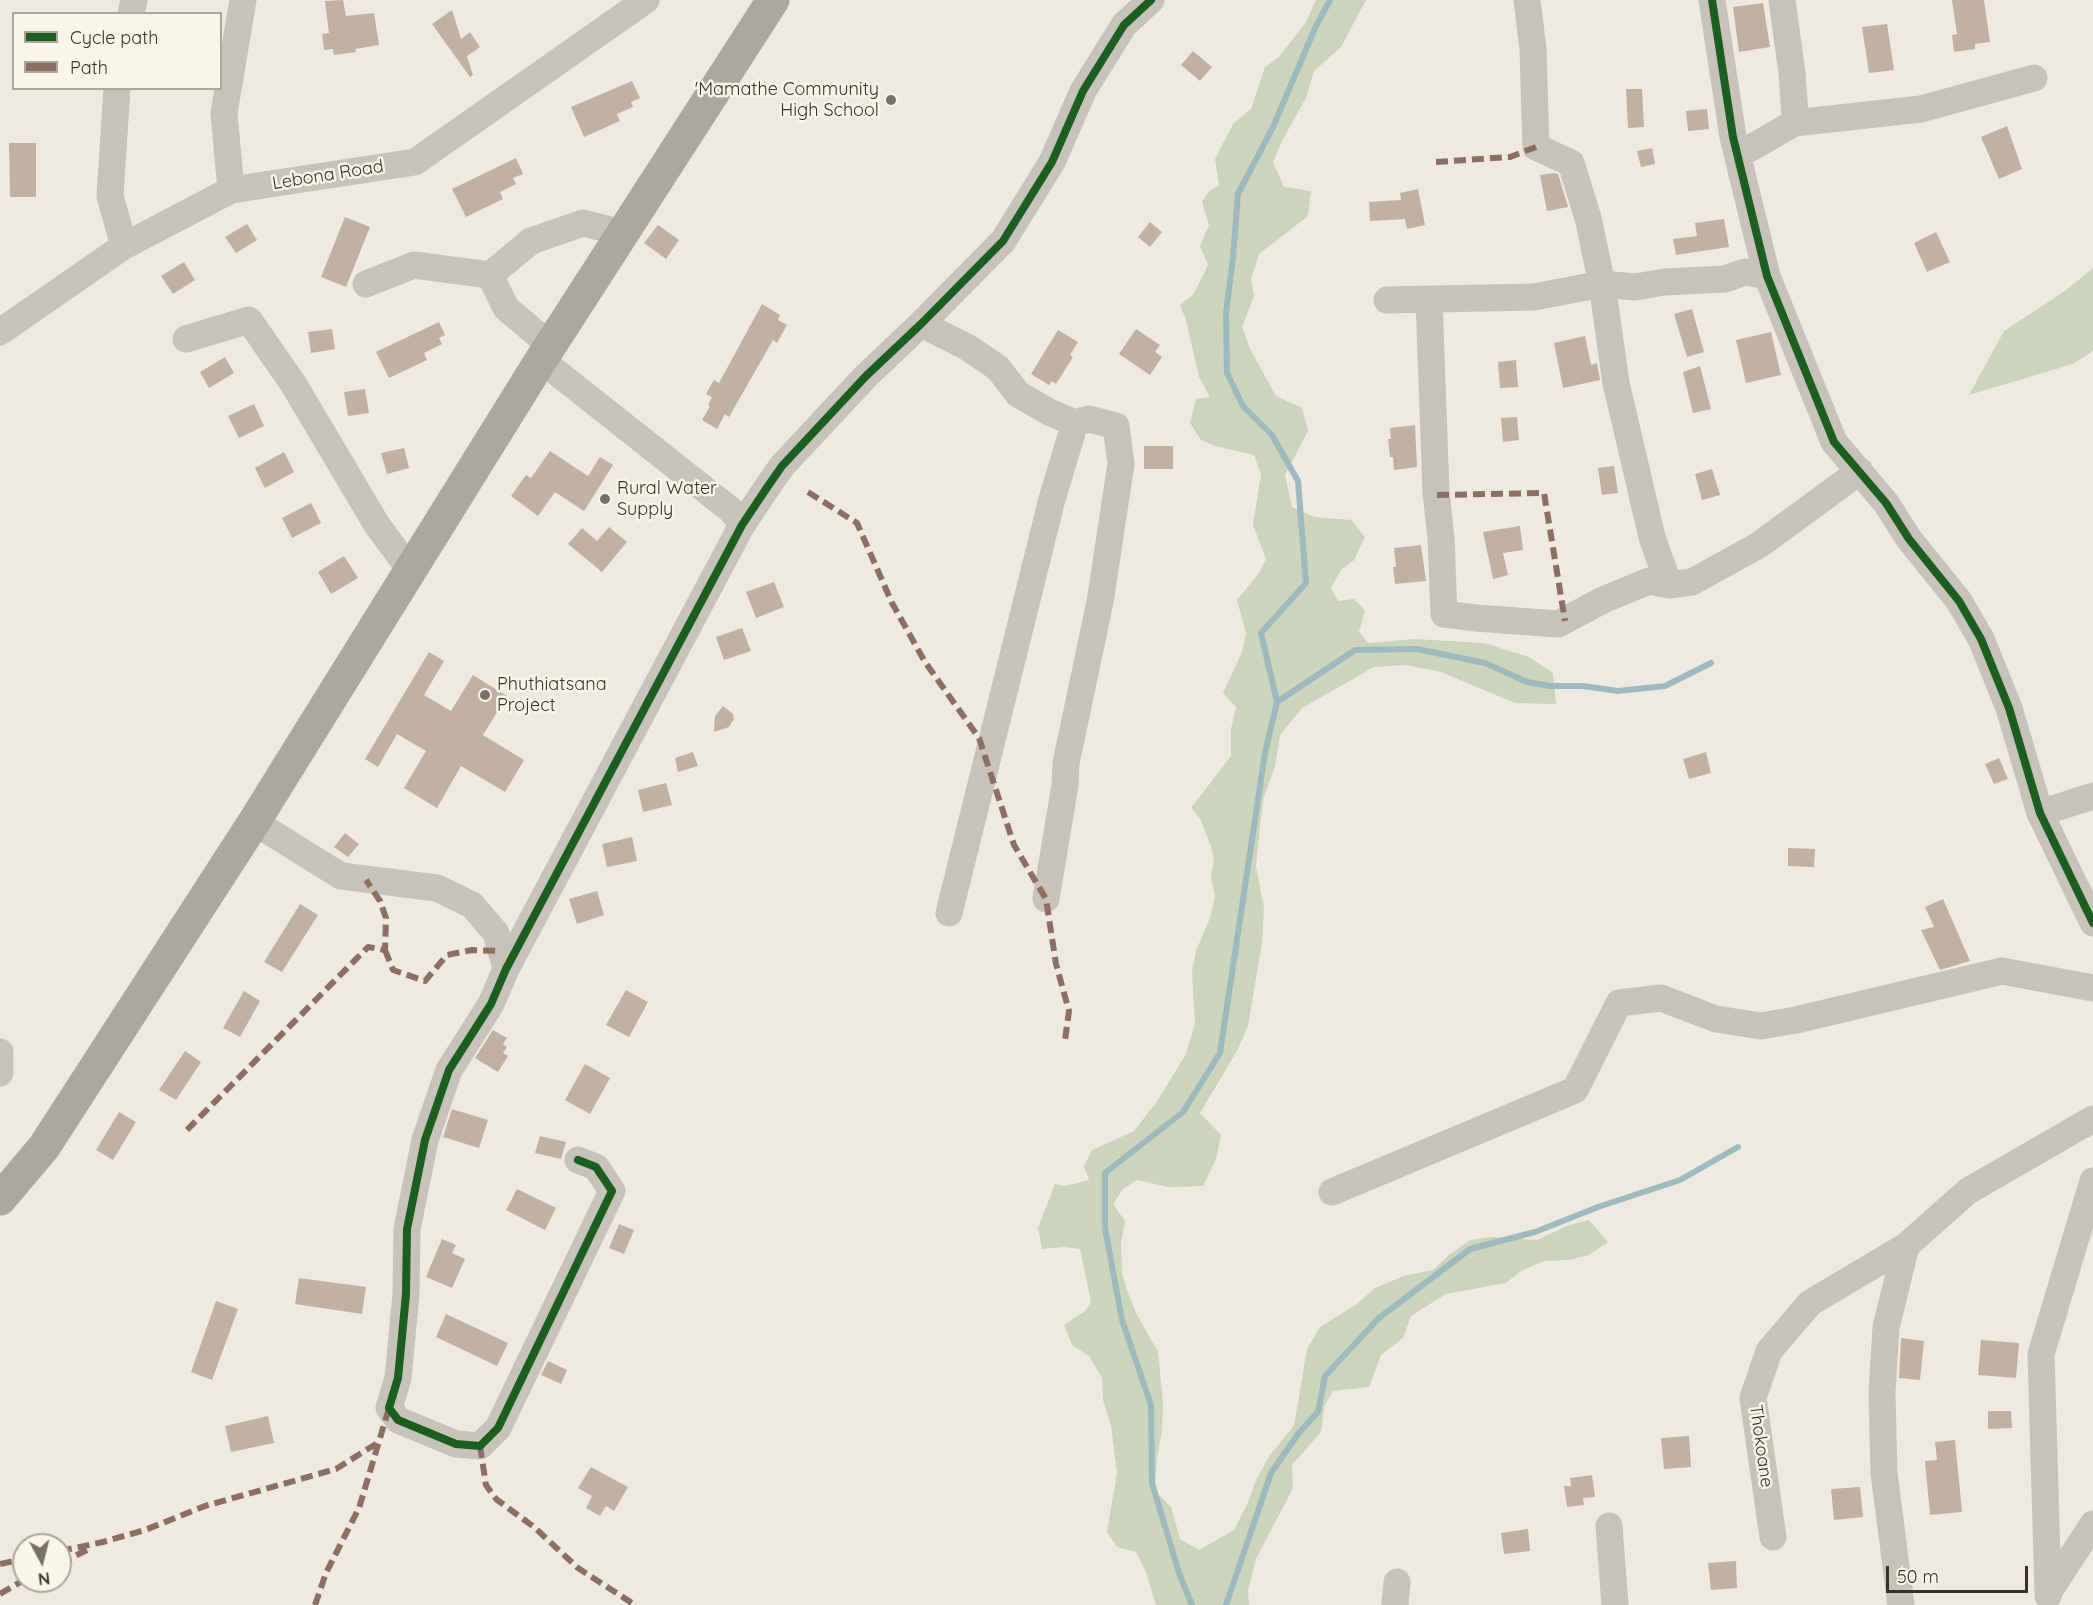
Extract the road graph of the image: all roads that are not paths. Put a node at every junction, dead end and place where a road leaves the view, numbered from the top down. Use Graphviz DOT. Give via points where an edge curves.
graph roads {
  1 [pos="243,0"];
  2 [pos="646,0"];
  3 [pos="773,0"];
  4 [pos="1151,0"];
  5 [pos="1527,0"];
  6 [pos="1712,0"];
  7 [pos="1782,0"];
  8 [pos="2034,78"];
  9 [pos="117,90"];
  10 [pos="1794,123"];
  11 [pos="1737,148"];
  12 [pos="231,190"];
  13 [pos="623,233"];
  14 [pos="124,246"];
  15 [pos="490,275"];
  16 [pos="1767,276"];
  17 [pos="366,284"];
  18 [pos="1602,284"];
  19 [pos="1429,299"];
  20 [pos="1387,300"];
  21 [pos="921,324"];
  22 [pos="0,332"];
  23 [pos="186,339"];
  24 [pos="546,353"];
  25 [pos="1075,423"];
  26 [pos="1860,471"];
  27 [pos="742,525"];
  28 [pos="411,571"];
  29 [pos="1670,585"];
  30 [pos="2093,796"];
  31 [pos="2040,813"];
  32 [pos="254,822"];
  33 [pos="1046,899"];
  34 [pos="949,913"];
  35 [pos="2093,923"];
  36 [pos="506,969"];
  37 [pos="2093,988"];
  38 [pos="0,1052"];
  39 [pos="0,1073"];
  40 [pos="2093,1119"];
  41 [pos="578,1161"];
  42 [pos="2093,1180"];
  43 [pos="1332,1192"];
  44 [pos="0,1198"];
  45 [pos="1906,1246"];
  46 [pos="2093,1524"];
  47 [pos="1609,1526"];
  48 [pos="1773,1537"];
  49 [pos="2049,1599"];
  50 [pos="1615,1605"];
  51 [pos="1901,1605"];
  1 -- 12 [label="street" via="224,112"];
  2 -- 12 [label="street, Lebona Road" via="415,162"];
  3 -- 13 [label="main road"];
  4 -- 21 [label="street" via="1124,25 1083,91 1052,162 1003,241"];
  5 -- 18 [label="street" via="1536,147 1571,163"];
  6 -- 11 [label="street"];
  7 -- 10 [label="street"];
  8 -- 10 [label="street" via="1922,109"];
  9 -- 14 [label="street" via="110,196"];
  10 -- 11 [label="street" via="1751,148"];
  11 -- 16 [label="street"];
  12 -- 14 [label="street, Lebona Road"];
  13 -- 15 [label="street" via="583,223 531,241"];
  13 -- 24 [label="main road"];
  14 -- 22 [label="street, Lebona Road"];
  15 -- 17 [label="street" via="414,265"];
  15 -- 24 [label="street" via="506,308"];
  16 -- 18 [label="street" via="1745,273 1725,279 1635,287"];
  16 -- 26 [label="street" via="1834,442"];
  18 -- 19 [label="street" via="1534,297"];
  18 -- 29 [label="street" via="1616,383 1652,537"];
  19 -- 20 [label="street"];
  19 -- 29 [label="street" via="1444,614 1558,624 1649,581"];
  21 -- 25 [label="street" via="968,347 998,368 1018,394"];
  21 -- 27 [label="street" via="782,466"];
  23 -- 28 [label="street" via="249,320 294,386 377,525"];
  24 -- 27 [label="street" via="732,511"];
  24 -- 28 [label="main road"];
  25 -- 33 [label="street" via="1089,419 1116,426 1121,464 1100,602 1066,763"];
  25 -- 34 [label="street" via="1052,500"];
  26 -- 29 [label="street" via="1759,545 1692,582"];
  26 -- 31 [label="street" via="1959,601 1982,639 2009,708"];
  27 -- 36 [label="street"];
  28 -- 32 [label="main road"];
  30 -- 31 [label="street"];
  31 -- 35 [label="street"];
  32 -- 36 [label="street" via="341,876 437,888 472,905 496,933"];
  32 -- 44 [label="main road" via="44,1147"];
  36 -- 41 [label="street" via="491,1004 449,1070 425,1140 407,1229 398,1378 389,1407 398,1420 456,1444 480,1446 498,1428 612,1191 596,1167"];
  37 -- 43 [label="street" via="2002,971 1761,1026 1716,1019 1661,998 1619,1003 1575,1089"];
  38 -- 39 [label="street"];
  40 -- 45 [label="street, Thokoane" via="1968,1191"];
  42 -- 49 [label="street" via="2041,1354"];
  45 -- 48 [label="street, Thokoane" via="1810,1304 1769,1351 1753,1398"];
  45 -- 51 [label="street" via="1886,1327 1882,1392 1884,1473"];
  46 -- 49 [label="street"];
  47 -- 50 [label="street"];
}
